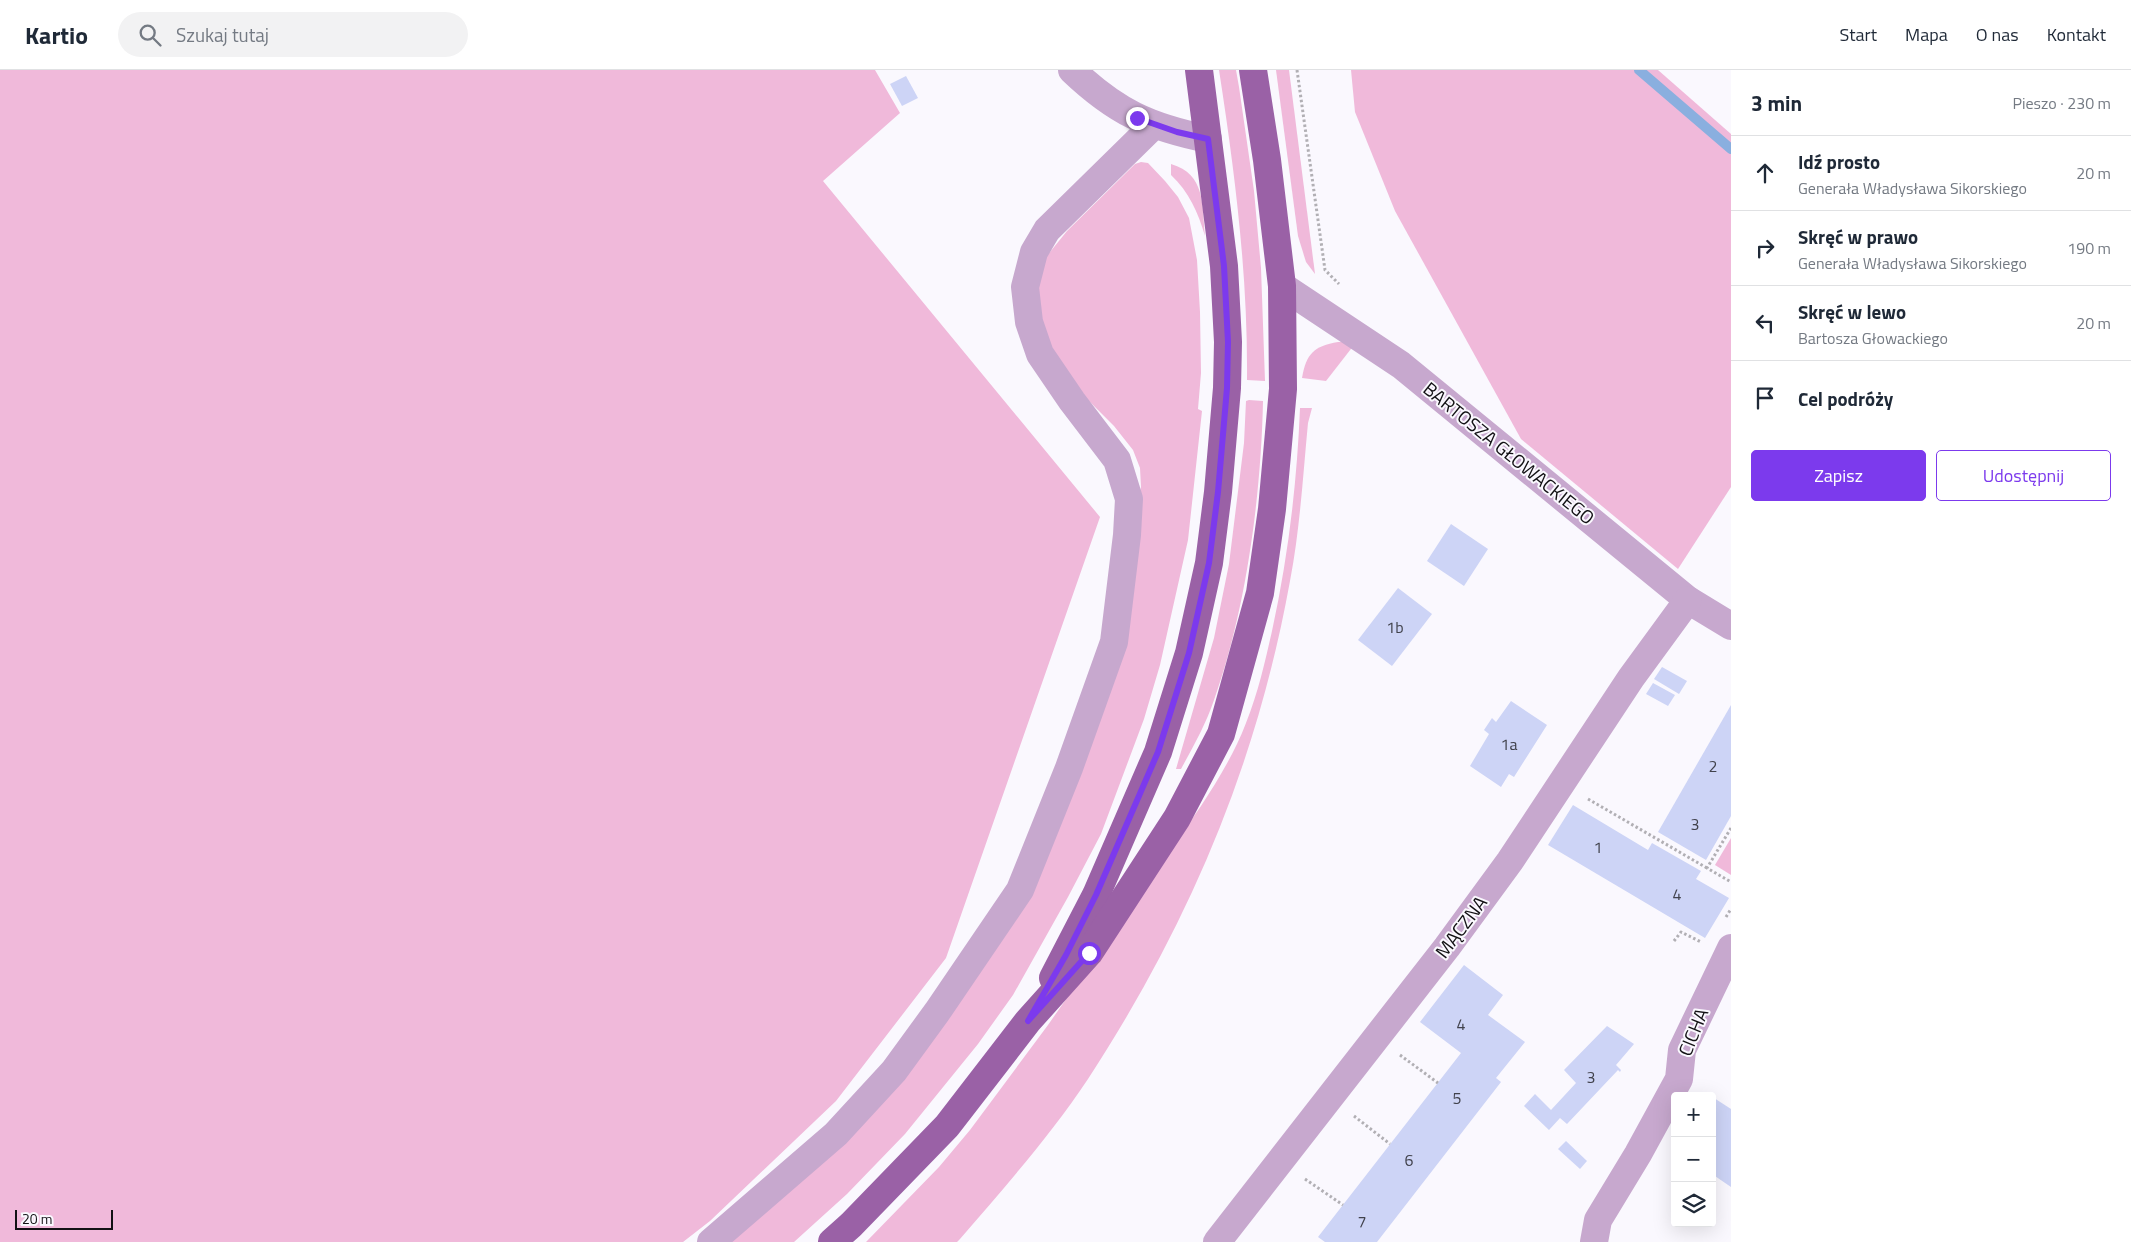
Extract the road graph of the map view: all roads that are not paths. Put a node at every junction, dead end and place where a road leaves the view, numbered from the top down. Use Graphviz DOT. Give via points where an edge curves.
graph roads {
  1 [pos="1072,70"];
  2 [pos="1199,70"];
  3 [pos="1253,70"];
  4 [pos="1154,125"];
  5 [pos="1208,139"];
  6 [pos="1282,286"];
  7 [pos="1688,600"];
  8 [pos="1731,626"];
  9 [pos="1731,948"];
  10 [pos="1028,1021"];
  11 [pos="1596,1231"];
  12 [pos="711,1242"];
  13 [pos="832,1242"];
  14 [pos="1217,1242"];
  1 -- 4 [label="street" via="1117,106"];
  2 -- 5 [label="main road"];
  3 -- 6 [label="main road"];
  4 -- 5 [label="street"];
  4 -- 12 [label="street" via="1047,230 1034,252 1025,286 1029,322 1040,354 1117,460 1129,499 1128,535 1114,642 1069,768 1020,890 894,1071 836,1134"];
  5 -- 10 [label="main road" via="1224,266 1228,342 1227,388 1209,563 1189,653 1158,752 1096,895"];
  6 -- 7 [label="street, BARTOSZA GŁOWACKIEGO" via="1401,365"];
  6 -- 10 [label="main road" via="1283,389 1272,509 1260,593 1221,734 1177,818 1089,953"];
  7 -- 8 [label="street, BARTOSZA GŁOWACKIEGO"];
  7 -- 14 [label="street, MĄCZNA" via="1630,678 1510,861"];
  9 -- 11 [label="street, CICHA" via="1682,1050 1679,1079"];
  10 -- 13 [label="main road" via="947,1126"];
}
